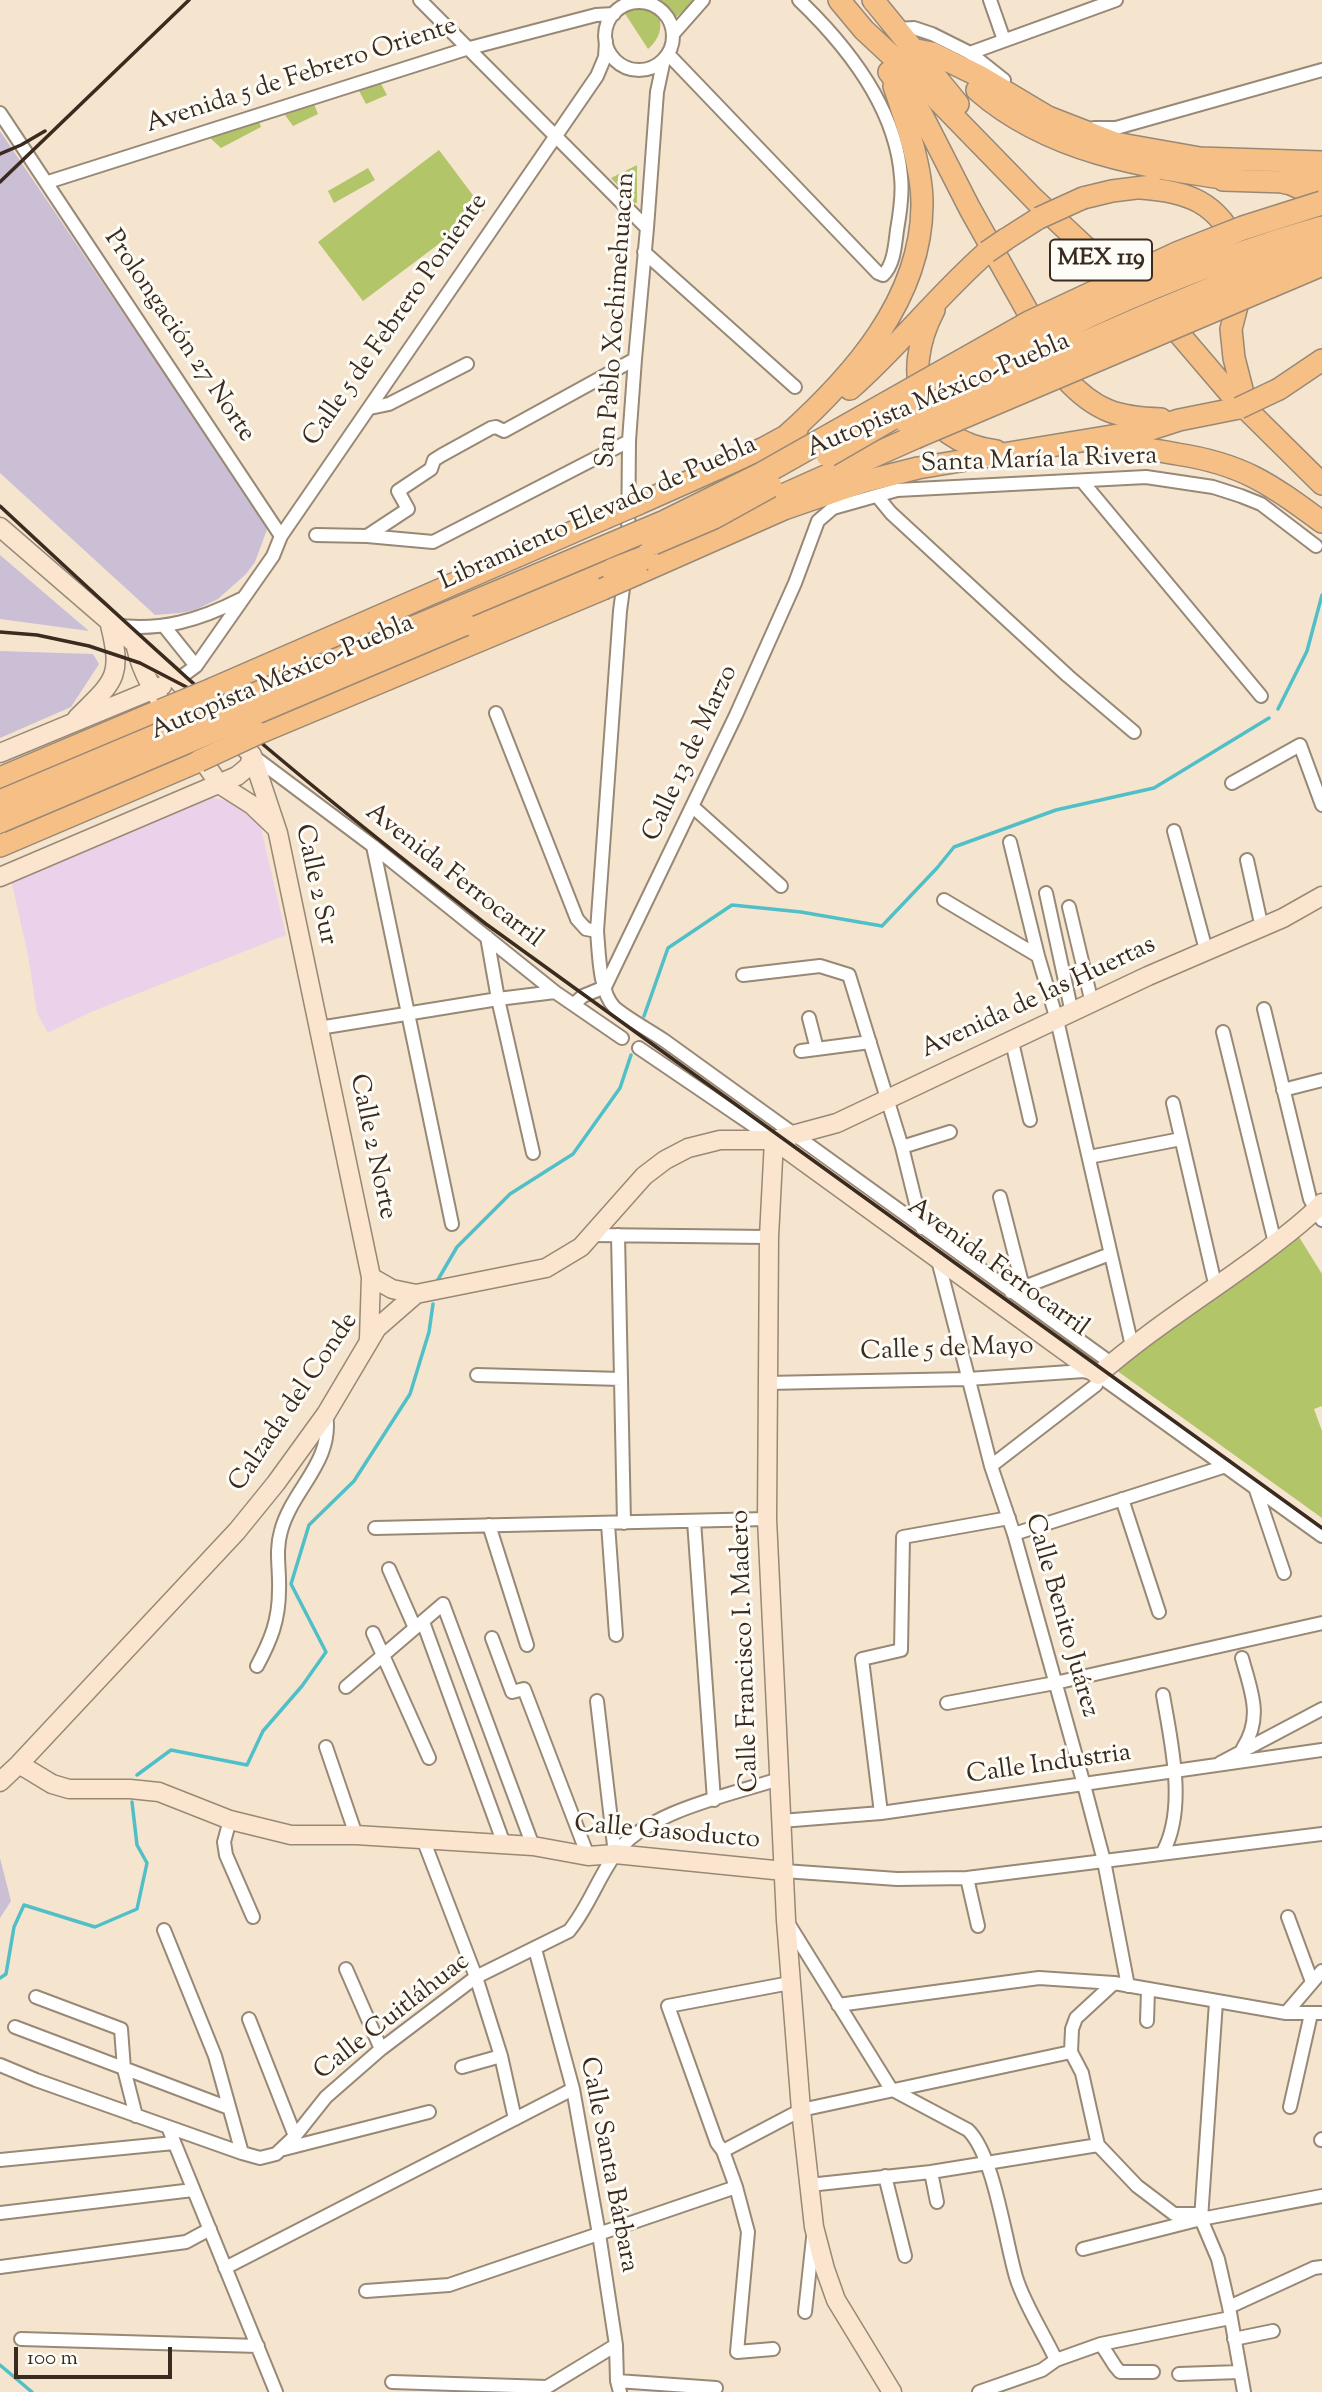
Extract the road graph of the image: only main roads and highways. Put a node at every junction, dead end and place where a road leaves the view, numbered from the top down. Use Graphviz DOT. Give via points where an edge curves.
graph roads {
  1 [pos="839,0"];
  2 [pos="873,0"];
  3 [pos="874,40"];
  4 [pos="912,49"];
  5 [pos="964,60"];
  6 [pos="889,72"];
  7 [pos="1322,162"];
  8 [pos="1236,180"];
  9 [pos="1286,182"];
  10 [pos="1322,182"];
  11 [pos="1140,188"];
  12 [pos="1322,201"];
  13 [pos="1322,228"];
  14 [pos="1322,243"];
  15 [pos="1322,264"];
  16 [pos="946,290"];
  17 [pos="1322,360"];
  18 [pos="1240,399"];
  19 [pos="1179,420"];
  20 [pos="911,429"];
  21 [pos="786,436"];
  22 [pos="1089,439"];
  23 [pos="1009,453"];
  24 [pos="1322,467"];
  25 [pos="1322,484"];
  26 [pos="1322,522"];
  27 [pos="626,545"];
  28 [pos="161,707"];
  29 [pos="194,755"];
  30 [pos="0,778"];
  31 [pos="0,795"];
  32 [pos="0,802"];
  33 [pos="0,821"];
  34 [pos="0,831"];
  35 [pos="0,846"];
  1 -- 3 [label="main road"];
  2 -- 4 [label="main road"];
  3 -- 6 [label="main road"];
  3 -- 25 [label="main road, MEX 119" via="1034,199 1149,301 1228,391"];
  4 -- 5 [label="main road"];
  4 -- 18 [label="main road, MEX 119" via="955,101 1181,317"];
  5 -- 7 [label="main road" via="981,77 1048,117 1115,143 1200,158"];
  5 -- 8 [label="main road" via="972,86 1022,122 1067,144 1125,162"];
  6 -- 19 [label="main road" via="922,115 1065,378 1107,412"];
  6 -- 21 [label="main road" via="914,152 923,204 912,265 870,347 824,401"];
  8 -- 9 [label="main road"];
  8 -- 11 [label="main road"];
  9 -- 10 [label="highway"];
  9 -- 12 [label="main road"];
  11 -- 16 [label="main road, bridge" via="1083,198 1039,218 987,252"];
  11 -- 18 [label="main road" via="1198,200 1234,239 1243,282 1231,329"];
  12 -- 32 [label="highway, Libramiento Elevado de Puebla, bridge" via="1179,253 1029,323 774,468 665,522"];
  13 -- 33 [label="highway, Libramiento Elevado de Puebla, bridge" via="1213,263 1103,309 1013,351 715,517"];
  14 -- 20 [label="highway, Autopista México-Puebla, bridge" via="1132,322"];
  15 -- 20 [label="highway, Autopista México-Puebla, bridge"];
  16 -- 21 [label="main road" via="863,378"];
  16 -- 23 [label="main road" via="930,317 918,356 917,379 927,407 946,433 961,442"];
  17 -- 18 [label="main road, bridge" via="1279,389"];
  18 -- 19 [label="main road"];
  18 -- 24 [label="main road, MEX 119"];
  19 -- 22 [label="main road"];
  20 -- 27 [label="highway, Autopista México-Puebla"];
  21 -- 27 [label="main road, bridge" via="638,504"];
  22 -- 23 [label="main road"];
  22 -- 26 [label="main road" via="1114,448 1177,453 1222,463 1282,492"];
  23 -- 27 [label="main road"];
  27 -- 28 [label="highway, Autopista México-Puebla" via="218,694"];
  27 -- 29 [label="highway, Autopista México-Puebla, bridge" via="608,580"];
  28 -- 30 [label="main road"];
  28 -- 31 [label="highway, Autopista México-Puebla"];
  29 -- 34 [label="highway, Autopista México-Puebla"];
  29 -- 35 [label="main road"];
}
